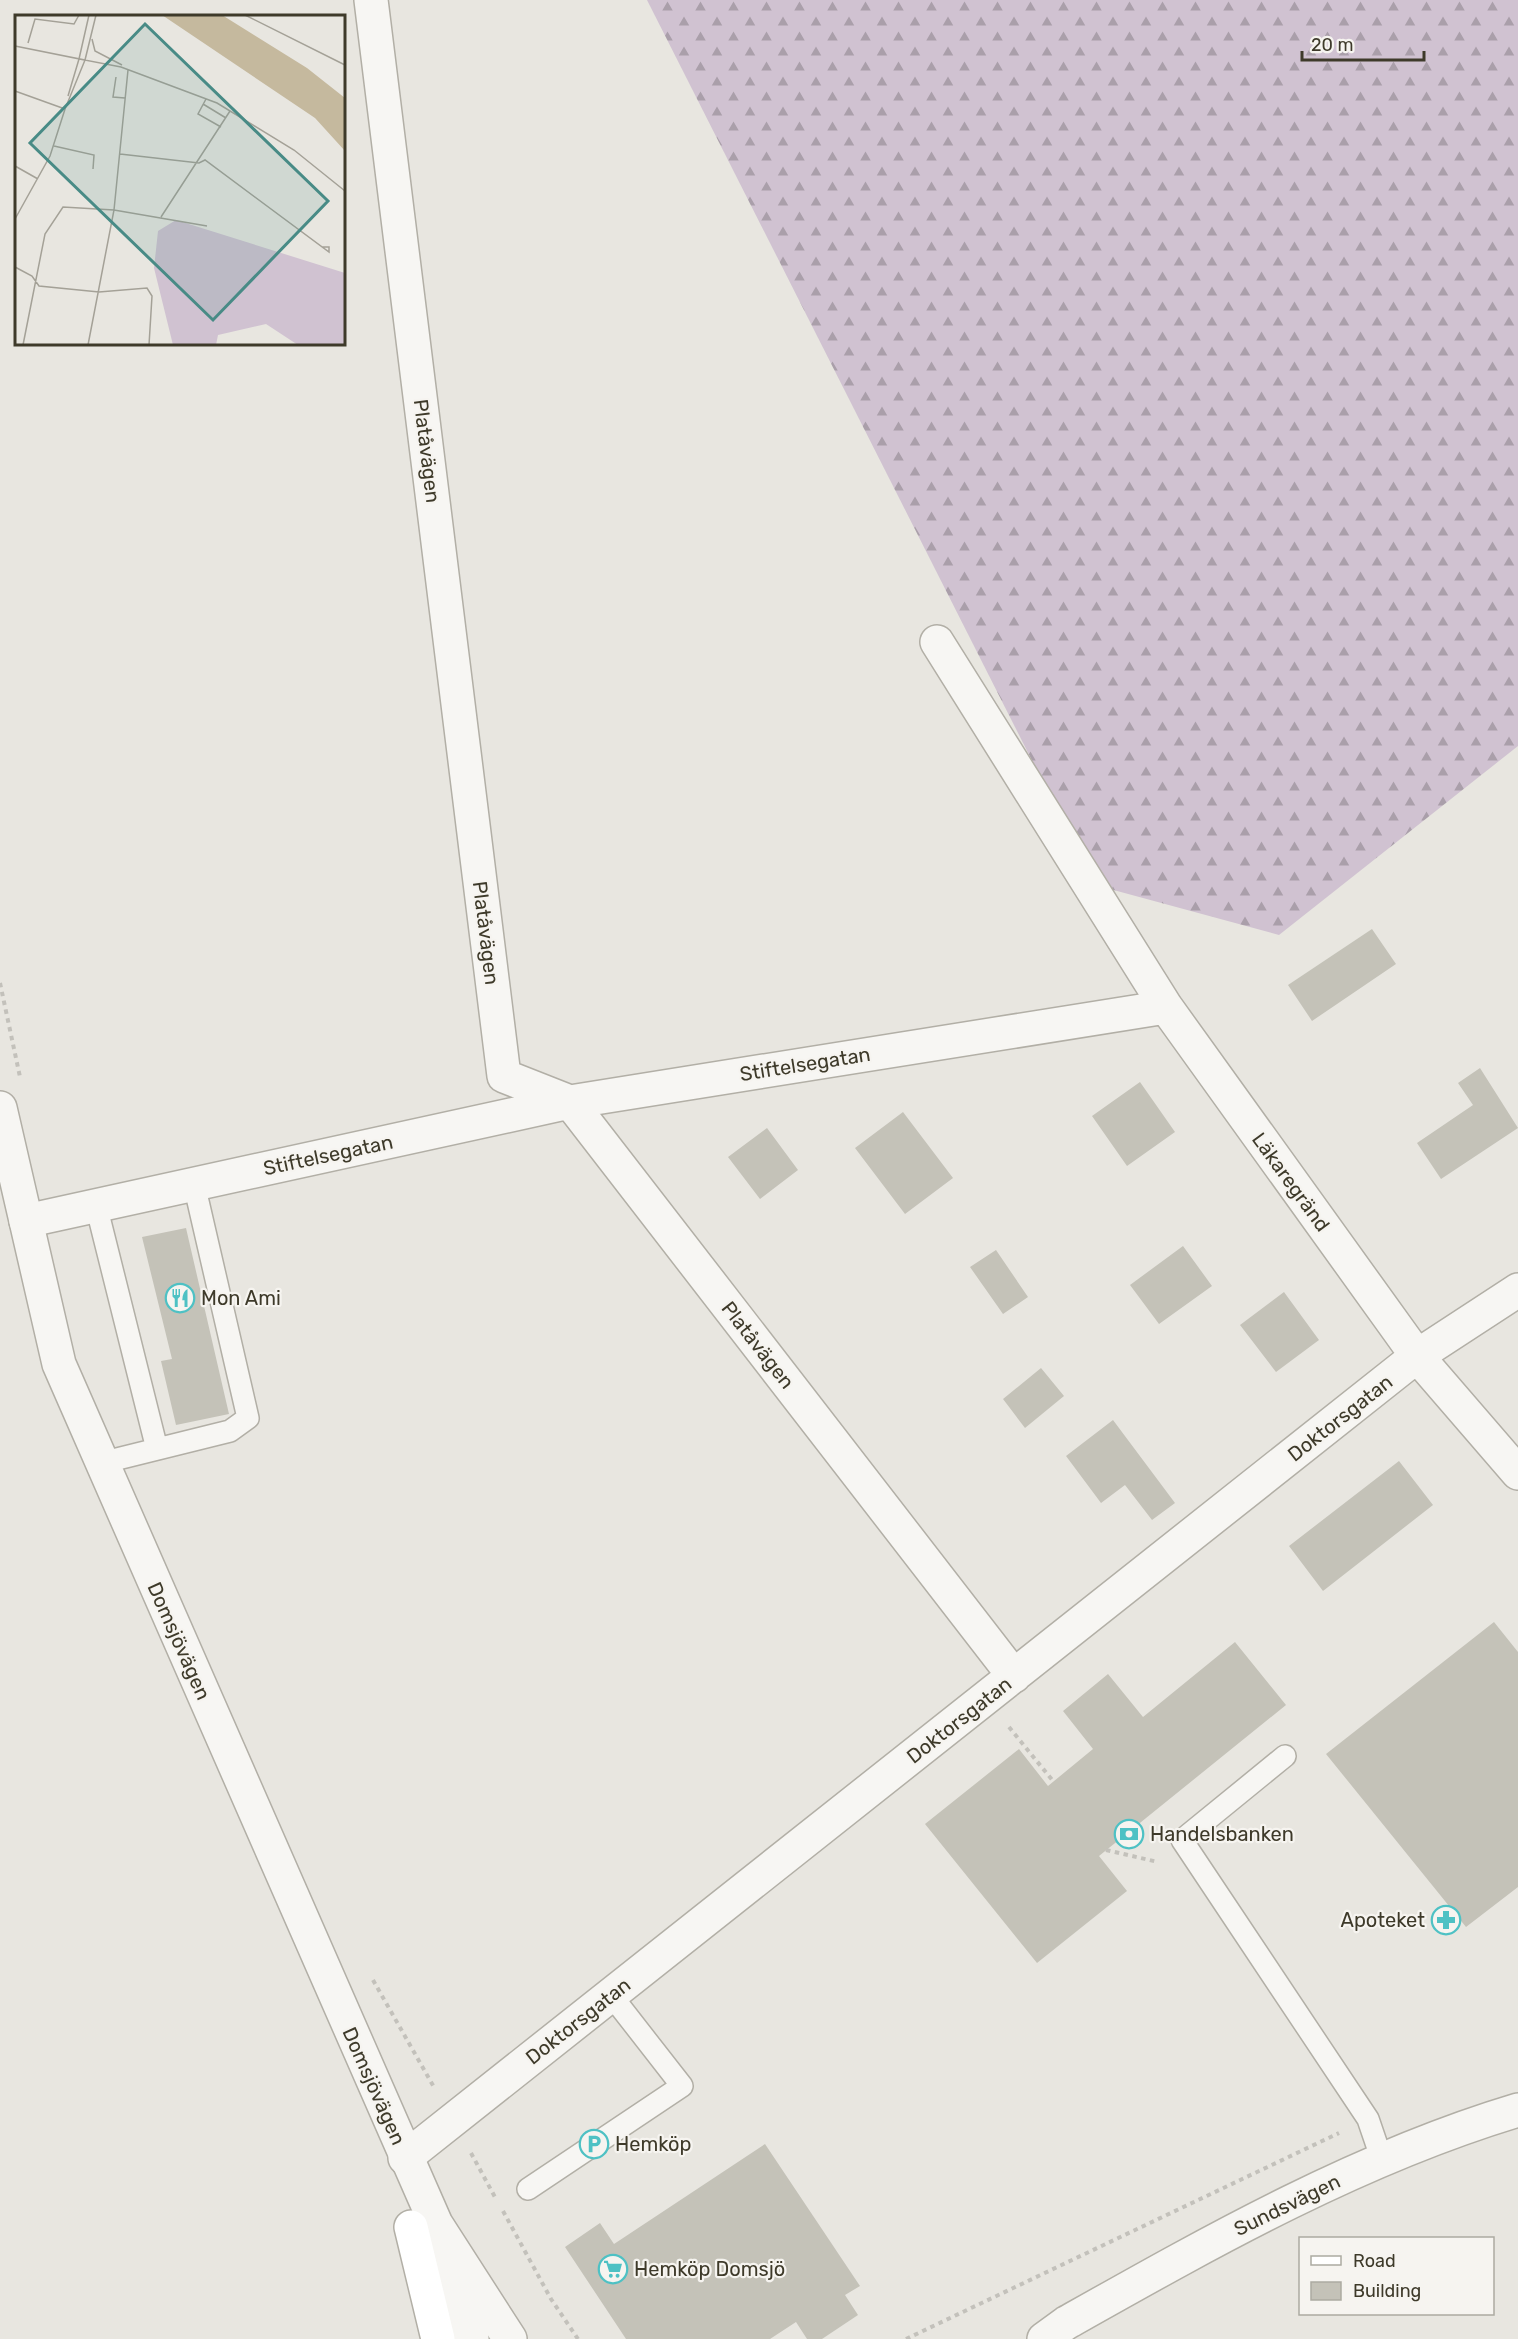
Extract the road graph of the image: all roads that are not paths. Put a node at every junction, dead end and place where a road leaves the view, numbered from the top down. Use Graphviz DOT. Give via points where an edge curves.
graph roads {
  1 [pos="371,0"];
  2 [pos="937,642"];
  3 [pos="1166,1007"];
  4 [pos="570,1102"];
  5 [pos="0,1108"];
  6 [pos="194,1184"];
  7 [pos="96,1205"];
  8 [pos="26,1221"];
  9 [pos="1518,1290"];
  10 [pos="1417,1356"];
  11 [pos="157,1449"];
  12 [pos="102,1463"];
  13 [pos="1518,1473"];
  14 [pos="1014,1676"];
  15 [pos="1285,1756"];
  16 [pos="611,1995"];
  17 [pos="1518,2110"];
  18 [pos="405,2158"];
  19 [pos="1382,2160"];
  20 [pos="528,2190"];
  21 [pos="411,2227"];
  22 [pos="1060,2334"];
  23 [pos="438,2339"];
  24 [pos="472,2339"];
  25 [pos="510,2339"];
  26 [pos="1024,2339"];
  1 -- 4 [label="street, Platåvägen" via="504,1076"];
  2 -- 3 [label="street"];
  3 -- 4 [label="street, Stiftelsegatan"];
  3 -- 10 [label="street, Läkaregränd"];
  4 -- 6 [label="street, Stiftelsegatan"];
  4 -- 14 [label="street, Platåvägen"];
  5 -- 8 [label="street, Domsjövägen"];
  6 -- 7 [label="street, Stiftelsegatan"];
  6 -- 11 [label="lane" via="248,1418 230,1431"];
  7 -- 8 [label="street, Stiftelsegatan"];
  7 -- 11 [label="lane"];
  8 -- 12 [label="street, Domsjövägen" via="58,1364"];
  9 -- 10 [label="street, Doktorsgatan"];
  10 -- 13 [label="street, Läkaregränd"];
  10 -- 14 [label="street, Doktorsgatan"];
  11 -- 12 [label="lane"];
  12 -- 18 [label="street, Domsjövägen"];
  14 -- 16 [label="street, Doktorsgatan"];
  15 -- 19 [label="lane" via="1182,1840 1368,2119"];
  16 -- 18 [label="street, Doktorsgatan"];
  16 -- 20 [label="lane" via="682,2086"];
  17 -- 19 [label="street, Sundsvägen"];
  18 -- 21 [label="street, Domsjövägen"];
  18 -- 25 [label="street, Domsjövägen" via="436,2224"];
  19 -- 22 [label="street, Sundsvägen" via="1247,2223"];
  21 -- 23 [label="main road"];
  21 -- 24 [label="street, Domsjövägen"];
  22 -- 26 [label="street, Sundsvägen"];
}
